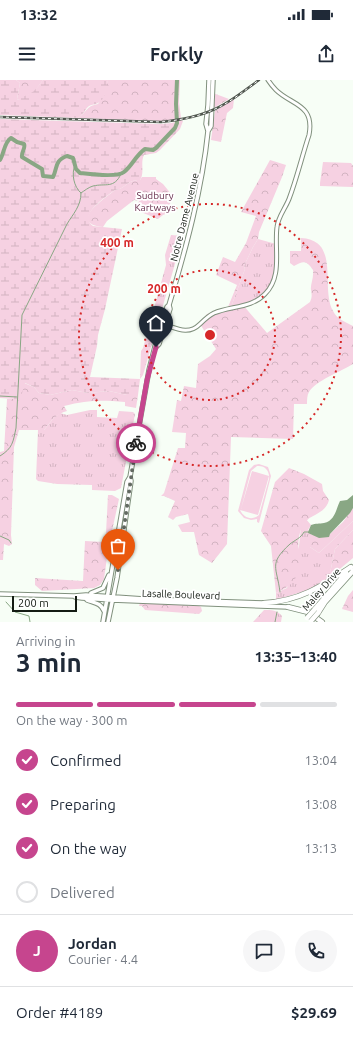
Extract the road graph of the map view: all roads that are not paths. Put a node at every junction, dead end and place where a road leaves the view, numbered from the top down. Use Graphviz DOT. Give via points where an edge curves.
graph roads {
  1 [pos="209,80"];
  2 [pos="213,80"];
  3 [pos="268,80"];
  4 [pos="208,131"];
  5 [pos="163,324"];
  6 [pos="130,477"];
  7 [pos="112,567"];
  8 [pos="352,569"];
  9 [pos="0,594"];
  10 [pos="85,596"];
  11 [pos="107,598"];
  12 [pos="113,598"];
  13 [pos="264,603"];
  14 [pos="288,607"];
  15 [pos="316,611"];
  16 [pos="104,612"];
  17 [pos="308,621"];
  18 [pos="103,622"];
  19 [pos="108,622"];
  20 [pos="322,622"];
  1 -- 4 [label="main road, Notre Dame Avenue" via="206,124"];
  2 -- 4 [label="main road, Notre Dame Avenue" via="211,126"];
  3 -- 5 [label="street" via="276,90 304,110 309,118 310,127 310,135 278,223 274,282 260,299 211,314 191,331"];
  4 -- 5 [label="main road, Notre Dame Avenue" via="195,210"];
  5 -- 6 [label="main road, Notre Dame Avenue" via="147,380"];
  6 -- 7 [label="main road, Notre Dame Avenue"];
  6 -- 12 [label="main road, Notre Dame Avenue" via="132,481"];
  7 -- 10 [label="main road" via="106,584"];
  7 -- 11 [label="main road, Notre Dame Avenue"];
  8 -- 13 [label="highway" via="312,592"];
  8 -- 15 [label="highway, Maley Drive"];
  8 -- 15 [label="highway, Maley Drive"];
  9 -- 10 [label="main road, Lasalle Boulevard"];
  10 -- 11 [label="main road, Lasalle Boulevard"];
  10 -- 16 [label="main road" via="102,606"];
  11 -- 12 [label="main road, Lasalle Boulevard"];
  11 -- 16 [label="main road, Notre Dame Avenue"];
  12 -- 13 [label="main road, Lasalle Boulevard"];
  12 -- 14 [label="main road, Lasalle Boulevard"];
  12 -- 19 [label="main road, Notre Dame Avenue"];
  14 -- 20 [label="highway" via="308,612"];
  15 -- 17 [label="highway, Maley Drive, bridge"];
  16 -- 18 [label="main road, Notre Dame Avenue"];
}
